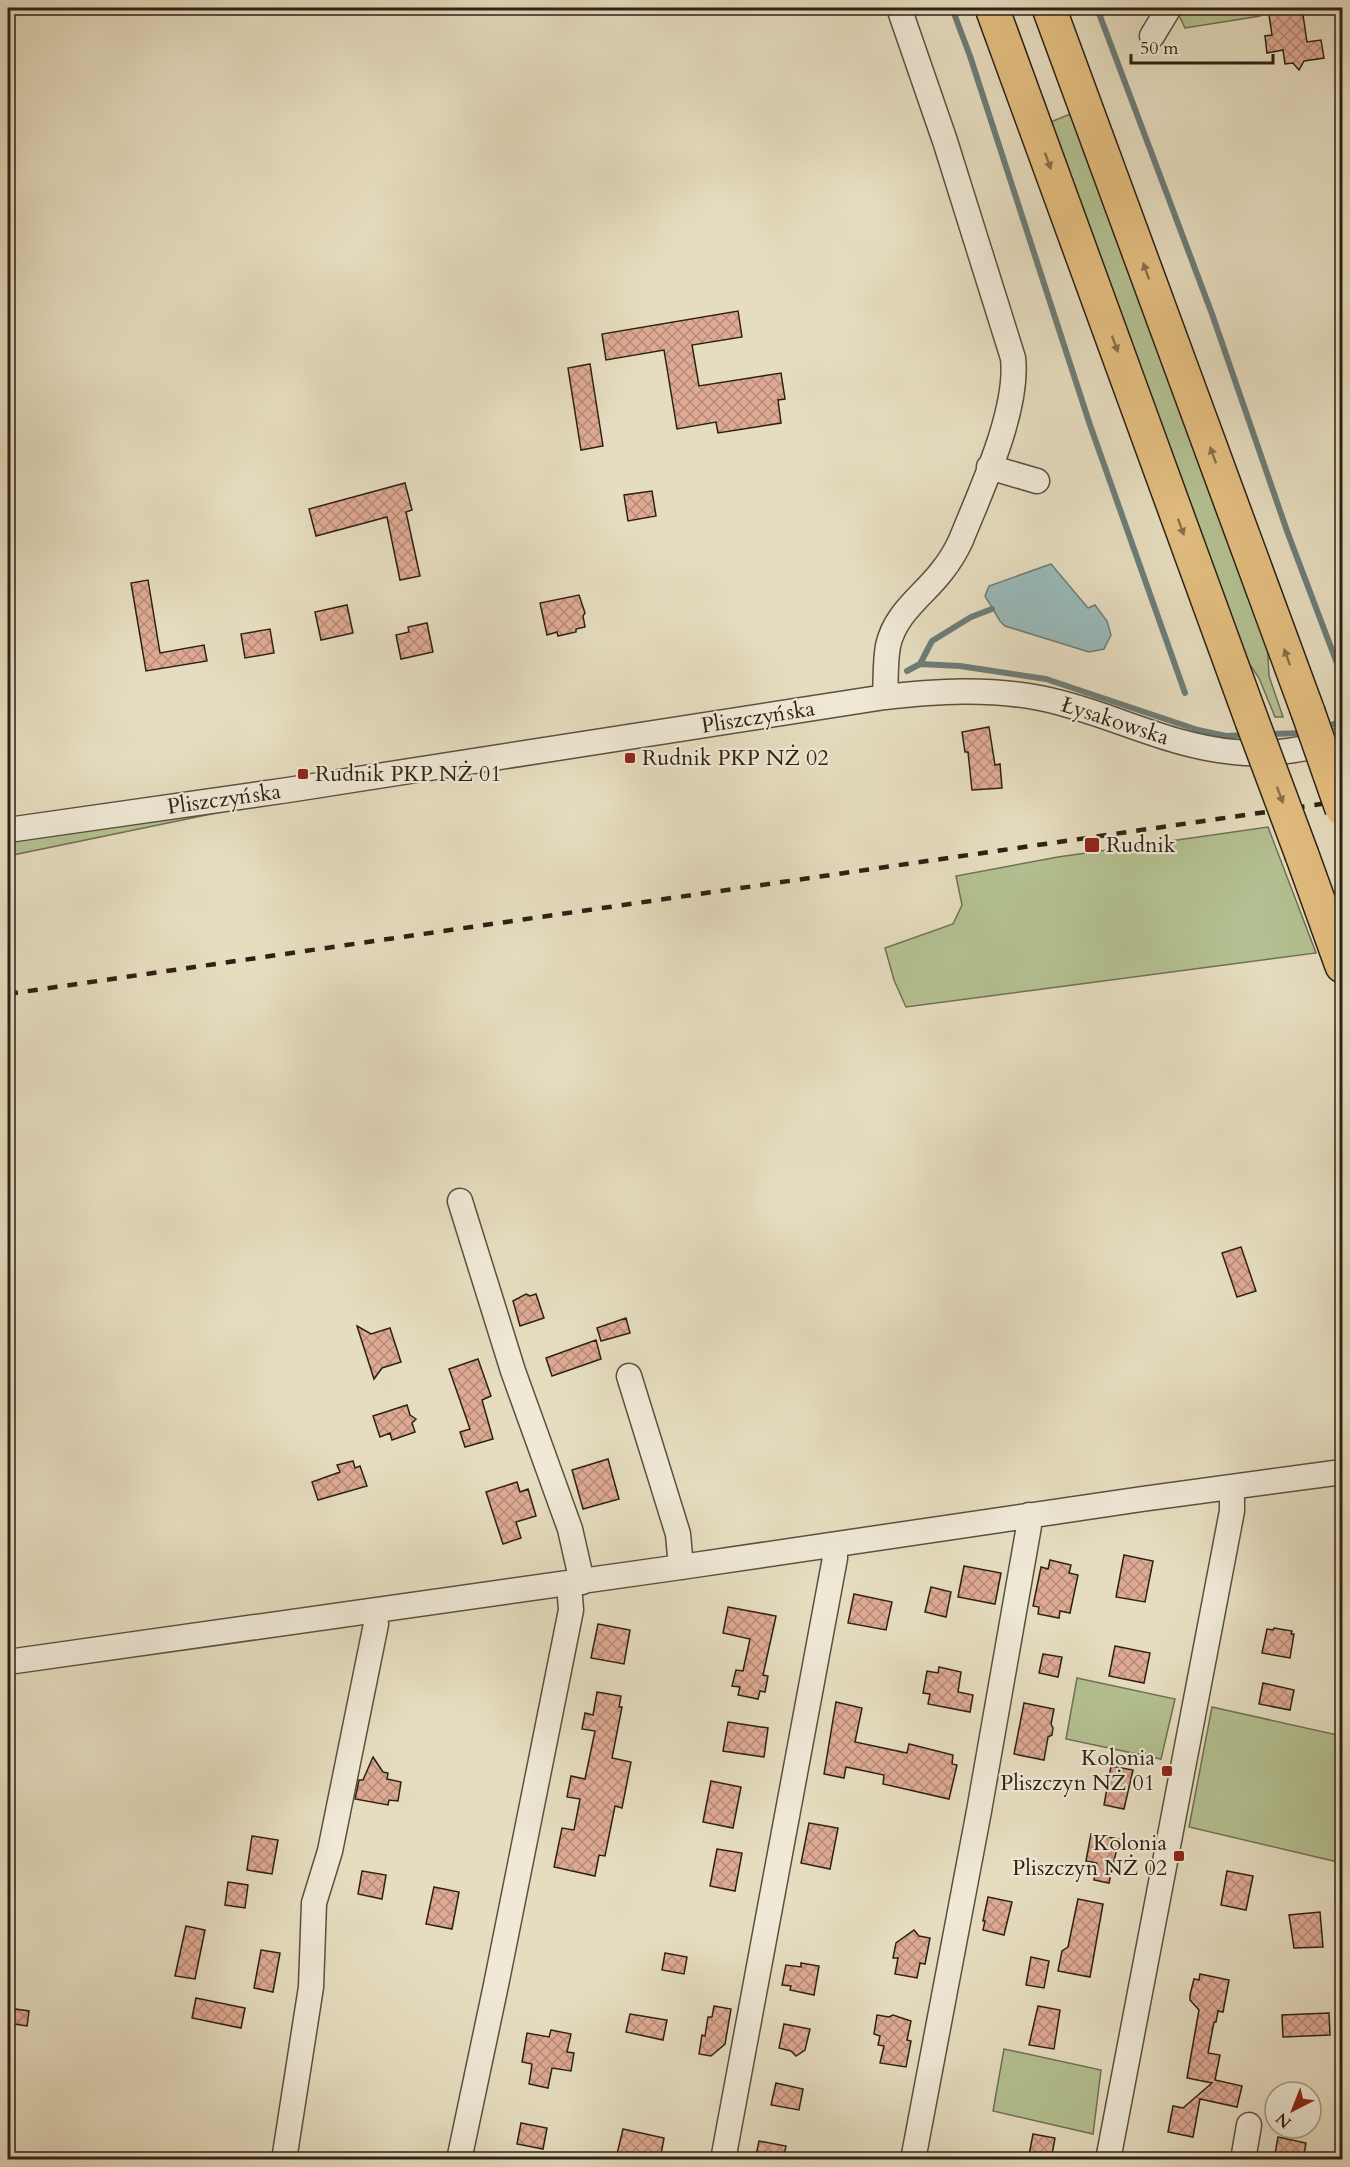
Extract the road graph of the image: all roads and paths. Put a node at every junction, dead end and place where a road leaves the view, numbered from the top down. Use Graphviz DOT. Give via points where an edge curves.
graph roads {
  1 [pos="899,8"];
  2 [pos="992,8"];
  3 [pos="1004,8"];
  4 [pos="1038,8"];
  5 [pos="1049,8"];
  6 [pos="1169,8"];
  7 [pos="1152,36"];
  8 [pos="1085,106"];
  9 [pos="1036,130"];
  10 [pos="989,467"];
  11 [pos="1037,482"];
  12 [pos="885,697"];
  13 [pos="1342,740"];
  14 [pos="1342,809"];
  15 [pos="8,830"];
  16 [pos="1342,966"];
  17 [pos="460,1201"];
  18 [pos="629,1376"];
  19 [pos="1342,1472"];
  20 [pos="1232,1488"];
  21 [pos="1029,1515"];
  22 [pos="835,1545"];
  23 [pos="681,1568"];
  24 [pos="575,1583"];
  25 [pos="374,1611"];
  26 [pos="8,1662"];
  27 [pos="1249,2125"];
  28 [pos="284,2160"];
  29 [pos="459,2160"];
  30 [pos="723,2160"];
  31 [pos="913,2160"];
  32 [pos="1108,2160"];
  33 [pos="1243,2160"];
  1 -- 10 [label="street" via="1013,358 1013,389"];
  2 -- 9 [label="highway"];
  3 -- 9 [label="street"];
  4 -- 8 [label="street"];
  5 -- 8 [label="highway"];
  6 -- 7 [label="street"];
  14 -- 8 [label="highway, one-way, bridge"];
  9 -- 16 [label="highway, one-way, bridge"];
  10 -- 11 [label="street"];
  10 -- 12 [label="street" via="953,556 908,606 894,630 888,647"];
  12 -- 13 [label="street, Łysakowska" via="974,690 1020,694 1069,705 1185,743 1254,754 1298,751"];
  12 -- 15 [label="street, Pliszczyńska"];
  17 -- 24 [label="street" via="513,1371 570,1529"];
  18 -- 23 [label="street" via="678,1534"];
  19 -- 20 [label="street"];
  20 -- 21 [label="street"];
  20 -- 32 [label="street" via="1232,1511"];
  21 -- 22 [label="street"];
  21 -- 31 [label="street" via="979,1811"];
  22 -- 23 [label="street"];
  22 -- 30 [label="street"];
  23 -- 24 [label="street"];
  24 -- 25 [label="street"];
  24 -- 29 [label="street"];
  25 -- 26 [label="street"];
  25 -- 28 [label="street" via="376,1624 330,1851 314,1903 311,1987"];
  27 -- 33 [label="street"];
}
